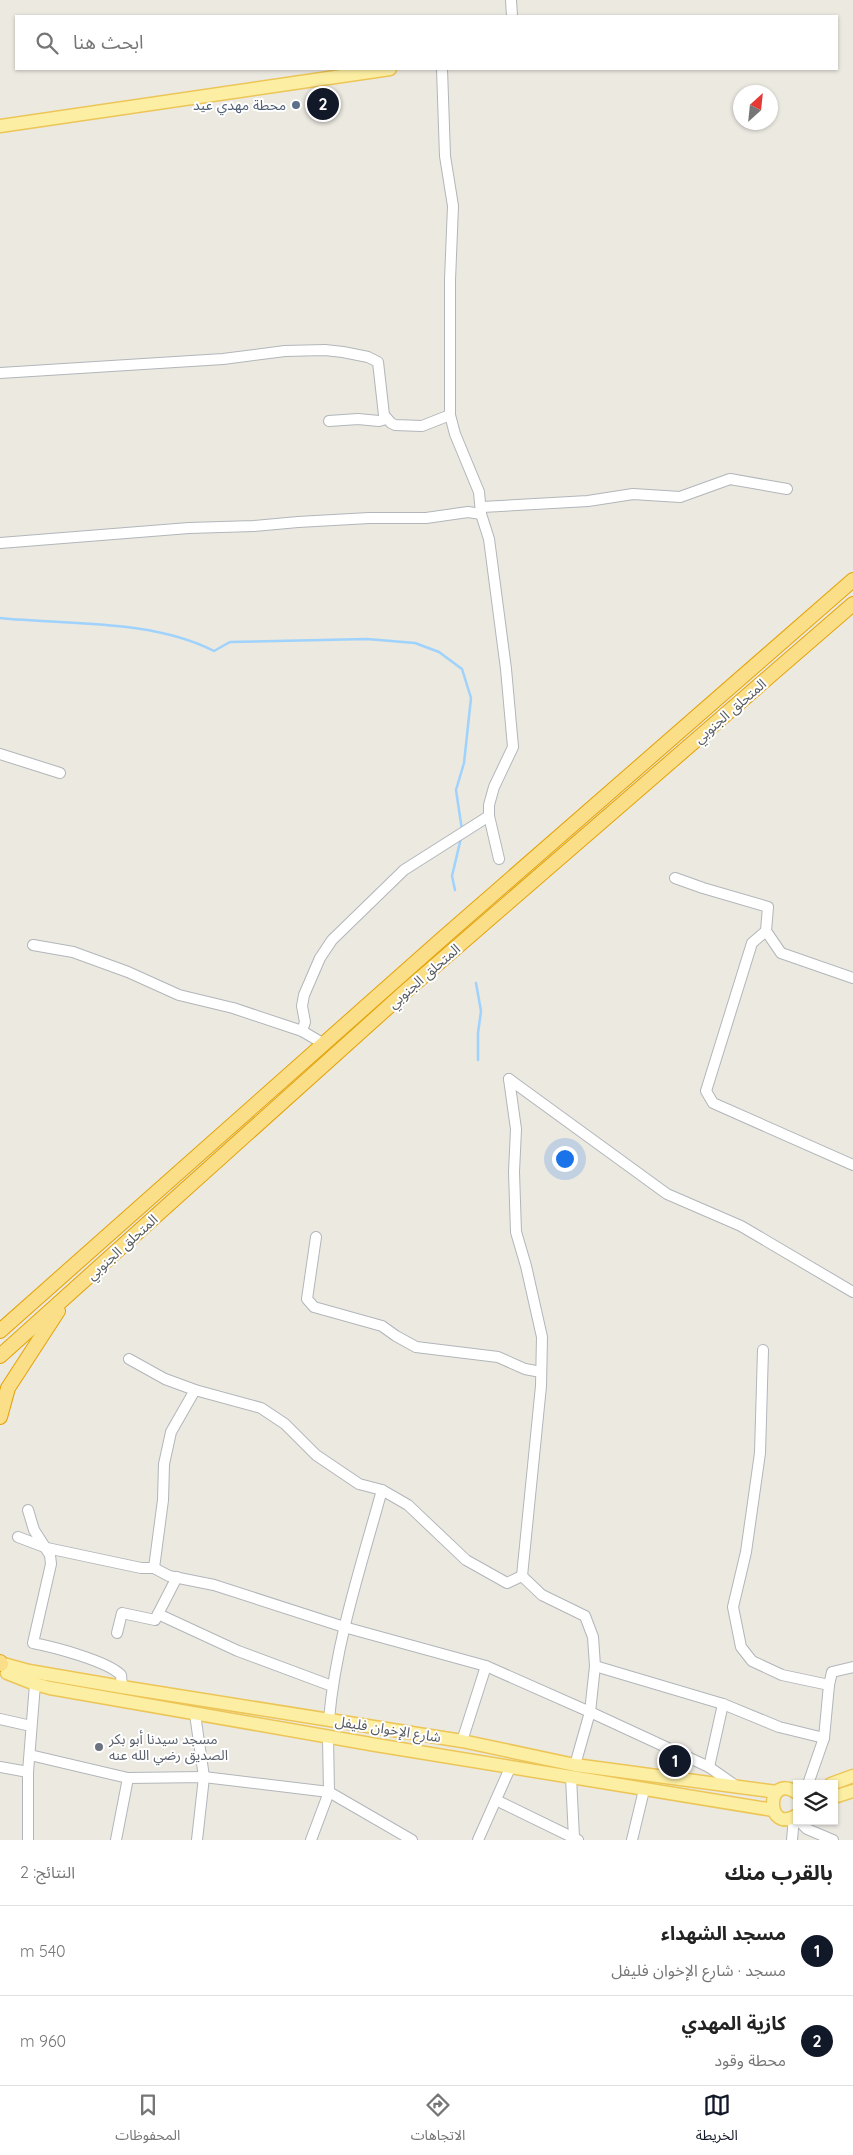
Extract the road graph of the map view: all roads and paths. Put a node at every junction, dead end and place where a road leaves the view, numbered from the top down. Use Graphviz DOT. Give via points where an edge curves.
graph roads {
  1 [pos="511,0"];
  2 [pos="512,15"];
  3 [pos="383,70"];
  4 [pos="442,70"];
  5 [pos="0,126"];
  6 [pos="0,373"];
  7 [pos="450,415"];
  8 [pos="386,419"];
  9 [pos="329,421"];
  10 [pos="787,489"];
  11 [pos="481,511"];
  12 [pos="0,543"];
  13 [pos="853,580"];
  14 [pos="853,604"];
  15 [pos="0,754"];
  16 [pos="60,773"];
  17 [pos="489,816"];
  18 [pos="499,858"];
  19 [pos="675,878"];
  20 [pos="766,931"];
  21 [pos="34,945"];
  22 [pos="853,978"];
  23 [pos="302,1030"];
  24 [pos="324,1044"];
  25 [pos="853,1165"];
  26 [pos="316,1237"];
  27 [pos="853,1292"];
  28 [pos="69,1295"];
  29 [pos="0,1331"];
  30 [pos="763,1350"];
  31 [pos="0,1356"];
  32 [pos="129,1359"];
  33 [pos="541,1372"];
  34 [pos="195,1390"];
  35 [pos="0,1417"];
  36 [pos="382,1490"];
  37 [pos="28,1510"];
  38 [pos="18,1537"];
  39 [pos="47,1548"];
  40 [pos="154,1568"];
  41 [pos="522,1576"];
  42 [pos="177,1577"];
  43 [pos="158,1614"];
  44 [pos="344,1627"];
  45 [pos="117,1633"];
  46 [pos="0,1665"];
  47 [pos="486,1666"];
  48 [pos="595,1666"];
  49 [pos="853,1667"];
  50 [pos="35,1684"];
  51 [pos="828,1685"];
  52 [pos="332,1686"];
  53 [pos="122,1687"];
  54 [pos="723,1704"];
  55 [pos="590,1712"];
  56 [pos="195,1714"];
  57 [pos="0,1719"];
  58 [pos="329,1719"];
  59 [pos="32,1726"];
  60 [pos="328,1737"];
  61 [pos="824,1738"];
  62 [pos="462,1741"];
  63 [pos="30,1755"];
  64 [pos="0,1767"];
  65 [pos="709,1767"];
  66 [pos="510,1768"];
  67 [pos="573,1771"];
  68 [pos="28,1772"];
  69 [pos="853,1776"];
  70 [pos="204,1777"];
  71 [pos="128,1778"];
  72 [pos="810,1780"];
  73 [pos="838,1781"];
  74 [pos="736,1787"];
  75 [pos="644,1790"];
  76 [pos="853,1791"];
  77 [pos="329,1792"];
  78 [pos="777,1792"];
  79 [pos="793,1792"];
  80 [pos="838,1796"];
  81 [pos="496,1800"];
  82 [pos="773,1810"];
  83 [pos="793,1818"];
  84 [pos="795,1825"];
  85 [pos="803,1825"];
  86 [pos="575,1839"];
  87 [pos="28,1840"];
  88 [pos="116,1840"];
  89 [pos="197,1840"];
  90 [pos="311,1840"];
  91 [pos="412,1840"];
  92 [pos="478,1840"];
  93 [pos="632,1840"];
  94 [pos="792,1840"];
  95 [pos="833,1840"];
  1 -- 2 [label="street"];
  3 -- 5 [label="main road"];
  4 -- 7 [label="street" via="445,156 453,206"];
  6 -- 8 [label="street" via="223,359 285,351 343,352 378,362"];
  7 -- 8 [label="street" via="422,426 395,425"];
  7 -- 11 [label="street" via="480,492"];
  8 -- 9 [label="street"];
  10 -- 11 [label="street" via="730,479 680,497 633,494"];
  11 -- 12 [label="street" via="426,518 189,528"];
  11 -- 17 [label="street" via="489,539 500,618 513,747 492,792"];
  13 -- 24 [label="highway, المتحلق الجنوبي"];
  14 -- 28 [label="highway, المتحلق الجنوبي" via="392,1004"];
  15 -- 16 [label="street"];
  17 -- 18 [label="street"];
  17 -- 23 [label="street" via="404,870 332,940 323,952 304,995 305,1022"];
  19 -- 20 [label="street" via="768,907"];
  20 -- 22 [label="street" via="781,953"];
  20 -- 25 [label="street" via="752,944 706,1091 712,1103"];
  21 -- 23 [label="street" via="73,952 179,995"];
  23 -- 24 [label="street"];
  24 -- 29 [label="highway, المتحلق الجنوبي"];
  26 -- 33 [label="street" via="307,1299 314,1307 382,1326 416,1347 498,1357"];
  27 -- 33 [label="street" via="741,1226 667,1194 509,1079 516,1129 516,1232 542,1337"];
  28 -- 31 [label="highway, المتحلق الجنوبي"];
  28 -- 35 [label="highway" via="8,1388"];
  30 -- 51 [label="street" via="760,1453 746,1552 733,1607 741,1647 752,1661 782,1675"];
  32 -- 34 [label="street" via="165,1379"];
  33 -- 41 [label="street"];
  34 -- 36 [label="street" via="261,1408 316,1455 359,1484"];
  34 -- 40 [label="street" via="171,1432 164,1464"];
  36 -- 41 [label="street" via="408,1505 466,1560 507,1583"];
  36 -- 44 [label="street"];
  37 -- 39 [label="street" via="34,1530"];
  38 -- 39 [label="street"];
  39 -- 40 [label="street"];
  39 -- 53 [label="street" via="51,1564 33,1643 111,1667 121,1675"];
  40 -- 42 [label="street"];
  41 -- 48 [label="street" via="542,1595 585,1616 593,1637"];
  42 -- 43 [label="street"];
  42 -- 44 [label="street"];
  43 -- 45 [label="street" via="155,1620 122,1613"];
  43 -- 52 [label="street" via="238,1652"];
  44 -- 47 [label="street"];
  44 -- 52 [label="street"];
  46 -- 50 [label="main road, شارع الإخوان فليفل"];
  46 -- 53 [label="main road, شارع الإخوان فليفل"];
  47 -- 55 [label="street"];
  47 -- 62 [label="street"];
  48 -- 54 [label="street"];
  48 -- 55 [label="street"];
  49 -- 51 [label="street" via="832,1672"];
  50 -- 56 [label="main road, شارع الإخوان فليفل"];
  50 -- 59 [label="street"];
  51 -- 61 [label="street"];
  52 -- 58 [label="street"];
  53 -- 58 [label="main road, شارع الإخوان فليفل"];
  54 -- 61 [label="street" via="779,1727"];
  54 -- 65 [label="street"];
  55 -- 65 [label="street"];
  55 -- 67 [label="street"];
  56 -- 60 [label="main road, شارع الإخوان فليفل"];
  56 -- 70 [label="street"];
  57 -- 59 [label="street"];
  58 -- 62 [label="main road, شارع الإخوان فليفل"];
  59 -- 63 [label="street"];
  60 -- 66 [label="main road, شارع الإخوان فليفل"];
  60 -- 77 [label="street"];
  61 -- 72 [label="street"];
  62 -- 67 [label="main road, شارع الإخوان فليفل"];
  63 -- 68 [label="street"];
  63 -- 71 [label="street"];
  64 -- 68 [label="street"];
  65 -- 74 [label="street"];
  66 -- 67 [label="main road, شارع الإخوان فليفل"];
  66 -- 81 [label="street"];
  67 -- 74 [label="main road, شارع الإخوان فليفل"];
  67 -- 75 [label="main road, شارع الإخوان فليفل"];
  67 -- 86 [label="street"];
  68 -- 87 [label="street"];
  69 -- 73 [label="main road"];
  70 -- 71 [label="street"];
  70 -- 77 [label="street"];
  70 -- 89 [label="street"];
  71 -- 88 [label="street"];
  74 -- 78 [label="main road, شارع الإخوان فليفل"];
  75 -- 82 [label="main road, شارع الإخوان فليفل"];
  75 -- 93 [label="street"];
  76 -- 80 [label="main road"];
  77 -- 90 [label="street"];
  77 -- 91 [label="street"];
  78 -- 79 [label="main road, شارع الإخوان فليفل" via="786,1789"];
  78 -- 82 [label="main road" via="772,1801"];
  81 -- 86 [label="street"];
  81 -- 92 [label="street"];
  82 -- 83 [label="main road, شارع الإخوان فليفل" via="782,1818"];
  84 -- 94 [label="street"];
  85 -- 95 [label="street"];
}
